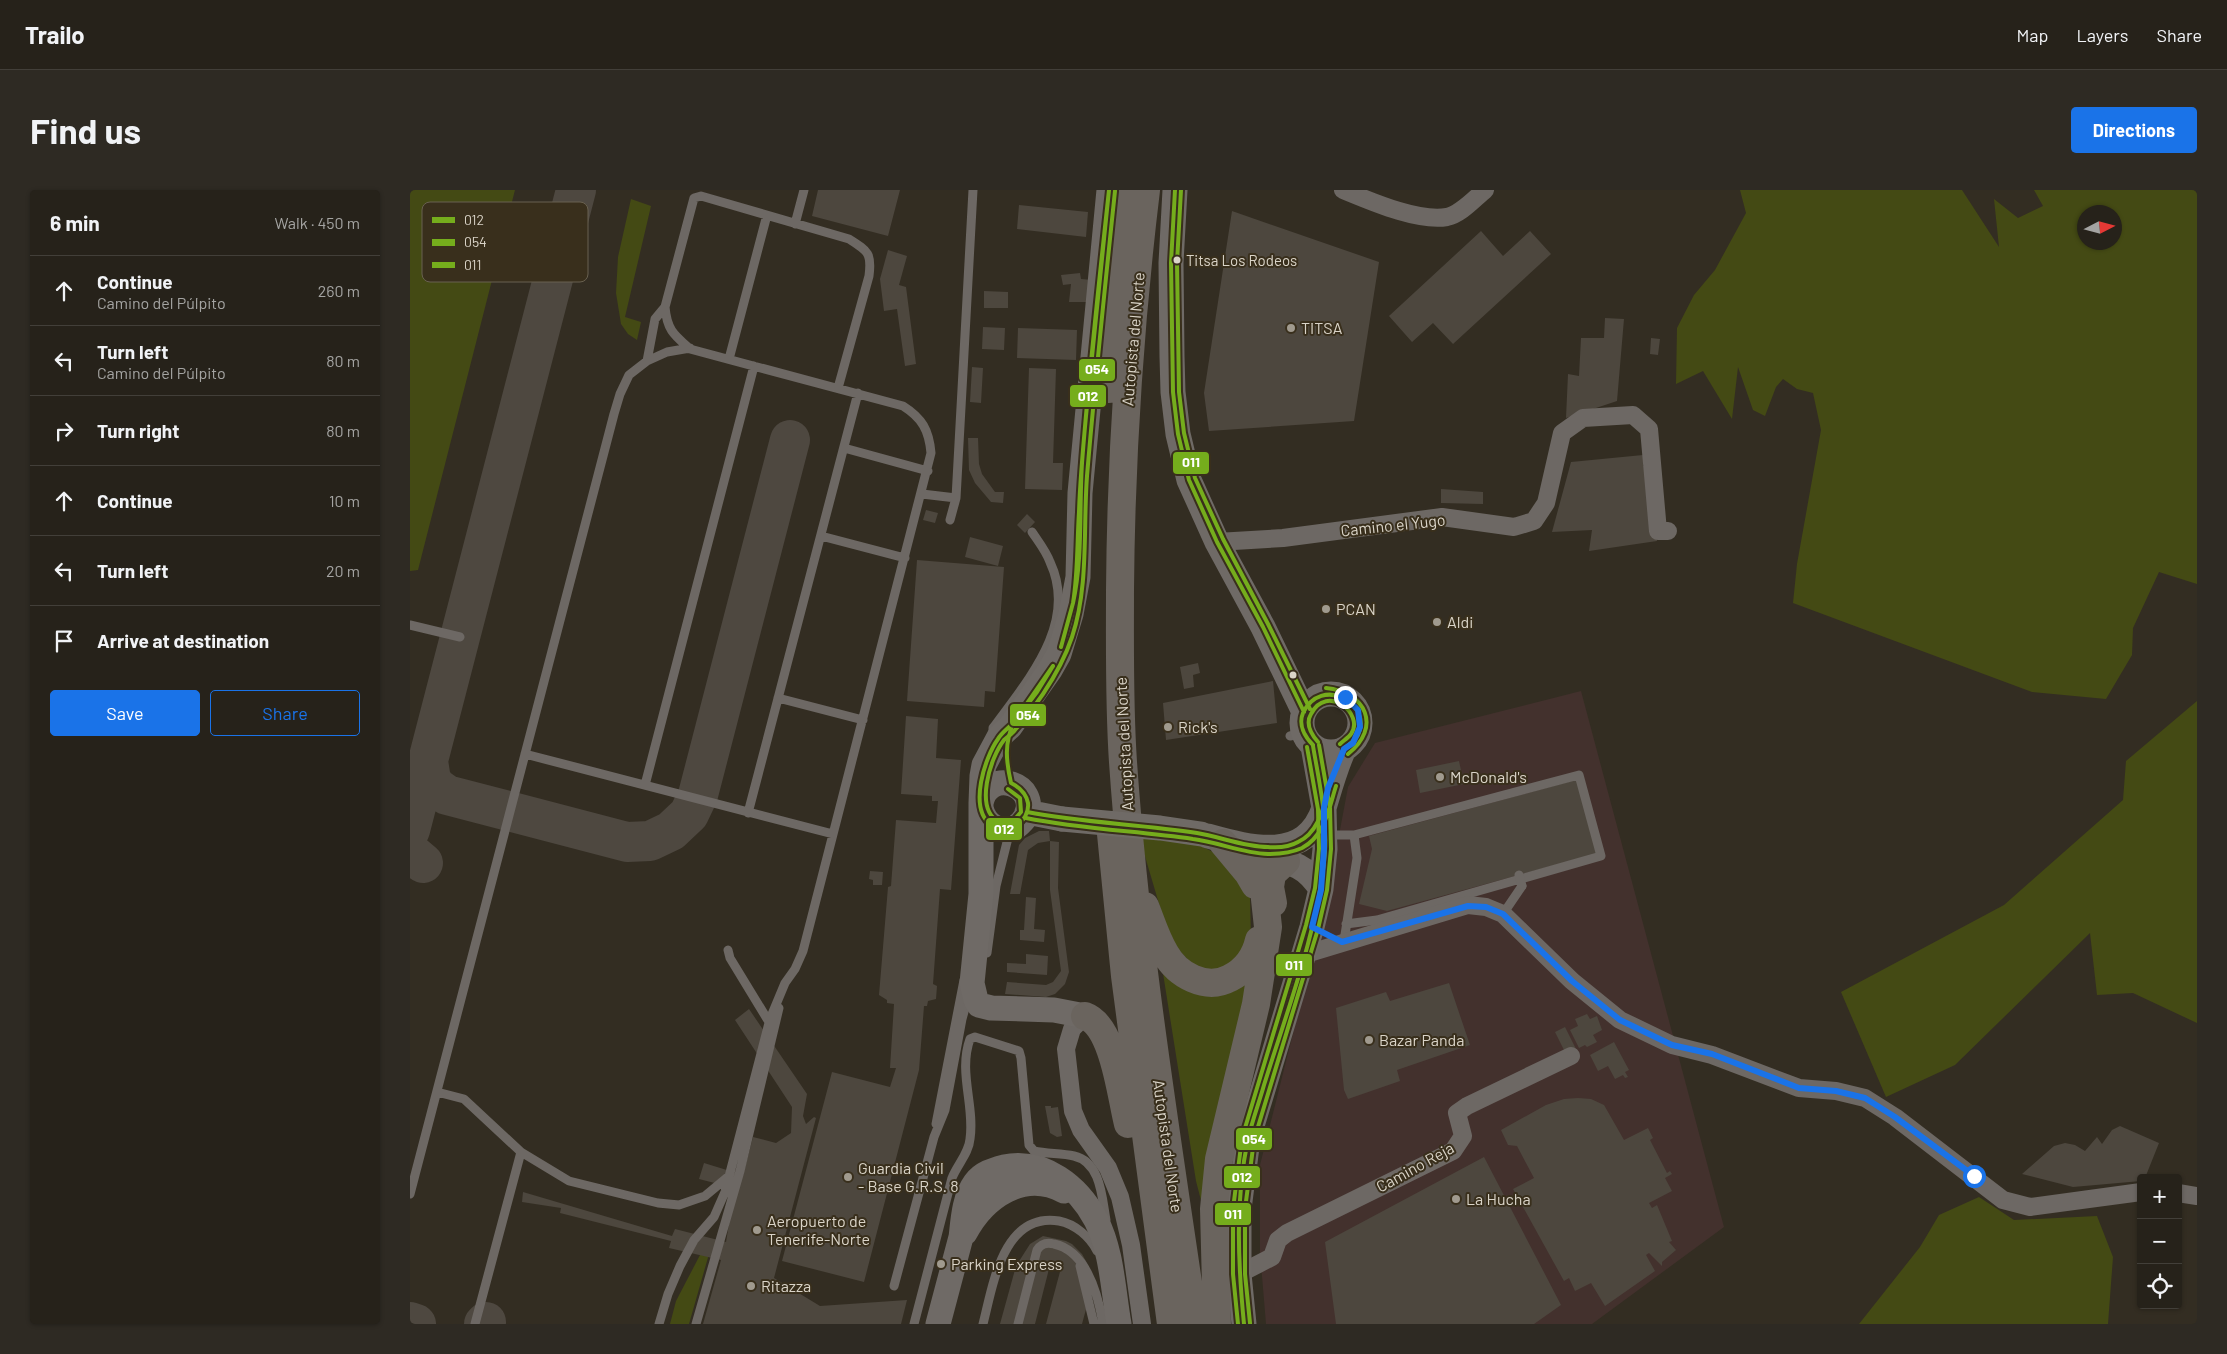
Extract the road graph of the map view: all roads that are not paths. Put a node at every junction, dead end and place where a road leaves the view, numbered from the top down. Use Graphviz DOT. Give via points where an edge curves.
graph roads {
  1 [pos="804,190"];
  2 [pos="973,190"];
  3 [pos="1109,190"];
  4 [pos="1126,190"];
  5 [pos="1146,190"];
  6 [pos="1175,190"];
  7 [pos="1343,190"];
  8 [pos="1485,190"];
  9 [pos="767,215"];
  10 [pos="795,224"];
  11 [pos="665,307"];
  12 [pos="690,348"];
  13 [pos="647,360"];
  14 [pos="729,360"];
  15 [pos="754,366"];
  16 [pos="838,388"];
  17 [pos="858,393"];
  18 [pos="844,448"];
  19 [pos="928,471"];
  20 [pos="922,494"];
  21 [pos="956,498"];
  22 [pos="950,520"];
  23 [pos="1668,531"];
  24 [pos="1032,532"];
  25 [pos="821,536"];
  26 [pos="1217,542"];
  27 [pos="905,558"];
  28 [pos="410,625"];
  29 [pos="1263,627"];
  30 [pos="460,637"];
  31 [pos="1325,694"];
  32 [pos="778,698"];
  33 [pos="863,720"];
  34 [pos="1303,732"];
  35 [pos="1002,736"];
  36 [pos="1344,749"];
  37 [pos="525,754"];
  38 [pos="1011,783"];
  39 [pos="645,785"];
  40 [pos="981,806"];
  41 [pos="1324,808"];
  42 [pos="748,813"];
  43 [pos="1023,818"];
  44 [pos="833,834"];
  45 [pos="1354,834"];
  46 [pos="1324,842"];
  47 [pos="1225,843"];
  48 [pos="1286,861"];
  49 [pos="1519,875"];
  50 [pos="1134,879"];
  51 [pos="1321,890"];
  52 [pos="1503,914"];
  53 [pos="1312,927"];
  54 [pos="1344,936"];
  55 [pos="728,950"];
  56 [pos="1303,955"];
  57 [pos="981,958"];
  58 [pos="785,983"];
  59 [pos="979,994"];
  60 [pos="1256,1004"];
  61 [pos="1047,1010"];
  62 [pos="1085,1016"];
  63 [pos="769,1022"];
  64 [pos="1066,1049"];
  65 [pos="1571,1056"];
  66 [pos="953,1074"];
  67 [pos="965,1075"];
  68 [pos="437,1092"];
  69 [pos="934,1137"];
  70 [pos="521,1152"];
  71 [pos="729,1176"];
  72 [pos="2137,1193"];
  73 [pos="410,1194"];
  74 [pos="2182,1194"];
  75 [pos="2197,1196"];
  76 [pos="1160,1253"];
  77 [pos="1080,1263"];
  78 [pos="1109,1265"];
  79 [pos="1239,1274"];
  80 [pos="894,1286"];
  81 [pos="1112,1318"];
  82 [pos="475,1324"];
  83 [pos="658,1324"];
  84 [pos="696,1324"];
  85 [pos="914,1324"];
  86 [pos="938,1324"];
  87 [pos="983,1324"];
  88 [pos="1018,1324"];
  89 [pos="1094,1324"];
  90 [pos="1142,1324"];
  91 [pos="1170,1324"];
  92 [pos="1194,1324"];
  93 [pos="1217,1324"];
  94 [pos="1244,1324"];
  1 -- 10 [label="lane"];
  2 -- 21 [label="lane"];
  3 -- 35 [label="main road" via="1080,493 1078,577 1059,654"];
  4 -- 76 [label="highway, Autopista del Norte" via="1106,436 1102,700 1114,875"];
  5 -- 50 [label="highway, Autopista del Norte" via="1125,425 1121,522 1119,672"];
  6 -- 26 [label="main road" via="1171,263 1175,409 1189,480"];
  7 -- 8 [label="street" via="1414,215 1446,217"];
  9 -- 10 [label="lane"];
  9 -- 11 [label="lane" via="701,196 694,198"];
  9 -- 14 [label="lane"];
  10 -- 16 [label="lane" via="849,240 866,249 871,260"];
  11 -- 12 [label="lane" via="666,320 672,332"];
  11 -- 13 [label="lane" via="655,319"];
  12 -- 13 [label="lane"];
  12 -- 14 [label="lane"];
  13 -- 37 [label="lane" via="629,375 620,394"];
  14 -- 15 [label="lane"];
  15 -- 16 [label="lane"];
  15 -- 39 [label="lane"];
  16 -- 17 [label="lane"];
  17 -- 18 [label="lane"];
  17 -- 19 [label="lane" via="904,406 917,415 930,441"];
  18 -- 19 [label="lane"];
  18 -- 25 [label="lane"];
  19 -- 20 [label="lane"];
  20 -- 21 [label="lane"];
  20 -- 27 [label="lane"];
  21 -- 22 [label="lane"];
  23 -- 26 [label="street, Camino el Yugo" via="1658,532 1649,429 1632,415 1583,418 1562,433 1546,502 1534,521 1514,527 1442,517 1283,538"];
  24 -- 35 [label="lane" via="1051,562 1059,607 1040,662 993,728"];
  25 -- 27 [label="lane"];
  25 -- 32 [label="lane"];
  26 -- 29 [label="main road"];
  27 -- 33 [label="lane"];
  28 -- 30 [label="lane"];
  29 -- 31 [label="main road" via="1298,669"];
  29 -- 34 [label="main road"];
  31 -- 34 [label="main road" via="1316,698"];
  31 -- 36 [label="main road" via="1345,697 1358,710 1358,736"];
  32 -- 33 [label="lane"];
  32 -- 42 [label="lane"];
  33 -- 44 [label="lane"];
  34 -- 36 [label="main road" via="1328,752"];
  34 -- 41 [label="main road"];
  35 -- 38 [label="main road"];
  35 -- 40 [label="main road" via="984,766"];
  36 -- 41 [label="main road" via="1328,788"];
  37 -- 39 [label="lane"];
  37 -- 68 [label="lane"];
  38 -- 40 [label="main road" via="994,784 986,791"];
  38 -- 43 [label="main road" via="1026,796"];
  39 -- 42 [label="lane"];
  40 -- 43 [label="main road" via="986,821 994,827 1007,830"];
  40 -- 57 [label="main road"];
  41 -- 46 [label="main road"];
  41 -- 47 [label="main road" via="1301,841 1280,848"];
  42 -- 44 [label="lane"];
  43 -- 47 [label="main road, bridge" via="1160,828"];
  43 -- 57 [label="lane" via="1008,838"];
  44 -- 58 [label="lane" via="803,952"];
  45 -- 46 [label="lane"];
  45 -- 54 [label="lane" via="1356,858"];
  45 -- 54 [label="lane" via="1579,775 1601,856 1377,920"];
  46 -- 48 [label="main road"];
  46 -- 51 [label="main road"];
  47 -- 48 [label="main road"];
  47 -- 50 [label="highway" via="1254,884 1260,910 1260,934 1256,954 1242,972 1222,982 1204,983 1184,975 1165,954"];
  47 -- 60 [label="highway" via="1264,890 1268,927"];
  48 -- 51 [label="main road" via="1303,869"];
  48 -- 60 [label="highway" via="1272,874 1272,951 1265,989"];
  49 -- 52 [label="lane, bridge" via="1522,886"];
  50 -- 92 [label="highway, Autopista del Norte" via="1147,999"];
  51 -- 53 [label="main road"];
  52 -- 54 [label="street" via="1486,907 1468,906"];
  52 -- 72 [label="street" via="1572,981 1620,1020 1672,1045 1712,1054 1799,1088 1836,1091 1865,1098 2004,1200 2030,1207"];
  53 -- 54 [label="street"];
  53 -- 56 [label="main road"];
  54 -- 56 [label="street"];
  55 -- 63 [label="lane"];
  56 -- 79 [label="main road" via="1248,1139 1239,1208"];
  57 -- 59 [label="main road" via="972,983"];
  57 -- 69 [label="lane" via="965,975"];
  58 -- 63 [label="lane"];
  58 -- 84 [label="lane" via="740,1170"];
  59 -- 61 [label="main road" via="979,1005 991,1008"];
  59 -- 66 [label="lane" via="965,1008"];
  60 -- 93 [label="highway" via="1219,1159 1214,1209"];
  61 -- 62 [label="main road"];
  61 -- 64 [label="street" via="1060,1026"];
  62 -- 64 [label="street" via="1072,1029"];
  62 -- 76 [label="highway" via="1097,1023 1107,1039 1146,1213"];
  63 -- 71 [label="lane"];
  64 -- 90 [label="street" via="1076,1120 1108,1168 1126,1215"];
  65 -- 79 [label="street, Camino Reja" via="1467,1106 1458,1113 1463,1136 1453,1151 1287,1233 1278,1240 1272,1257"];
  66 -- 67 [label="lane"];
  66 -- 69 [label="lane" via="945,1110"];
  67 -- 78 [label="lane" via="972,1038 1019,1051 1029,1145 1039,1152 1078,1157 1094,1172 1105,1214"];
  67 -- 85 [label="lane" via="971,1130 969,1146 952,1178"];
  68 -- 70 [label="lane" via="464,1098"];
  68 -- 73 [label="lane"];
  69 -- 80 [label="lane"];
  70 -- 71 [label="lane" via="569,1181 679,1205 705,1196"];
  70 -- 82 [label="lane"];
  71 -- 83 [label="lane" via="714,1217 694,1240 680,1266"];
  74 -- 75 [label="street"];
  76 -- 91 [label="highway, Autopista del Norte"];
  77 -- 89 [label="lane"];
  78 -- 81 [label="main road"];
  78 -- 86 [label="main road" via="1103,1237 1084,1202 1047,1185 1015,1186 986,1204 960,1241"];
  79 -- 94 [label="main road"];
  81 -- 87 [label="lane" via="1102,1260 1089,1239 1068,1223 1043,1221 1022,1230 1007,1248 996,1273"];
  81 -- 88 [label="lane" via="1076,1254 1065,1246 1050,1243 1037,1250"];
}
